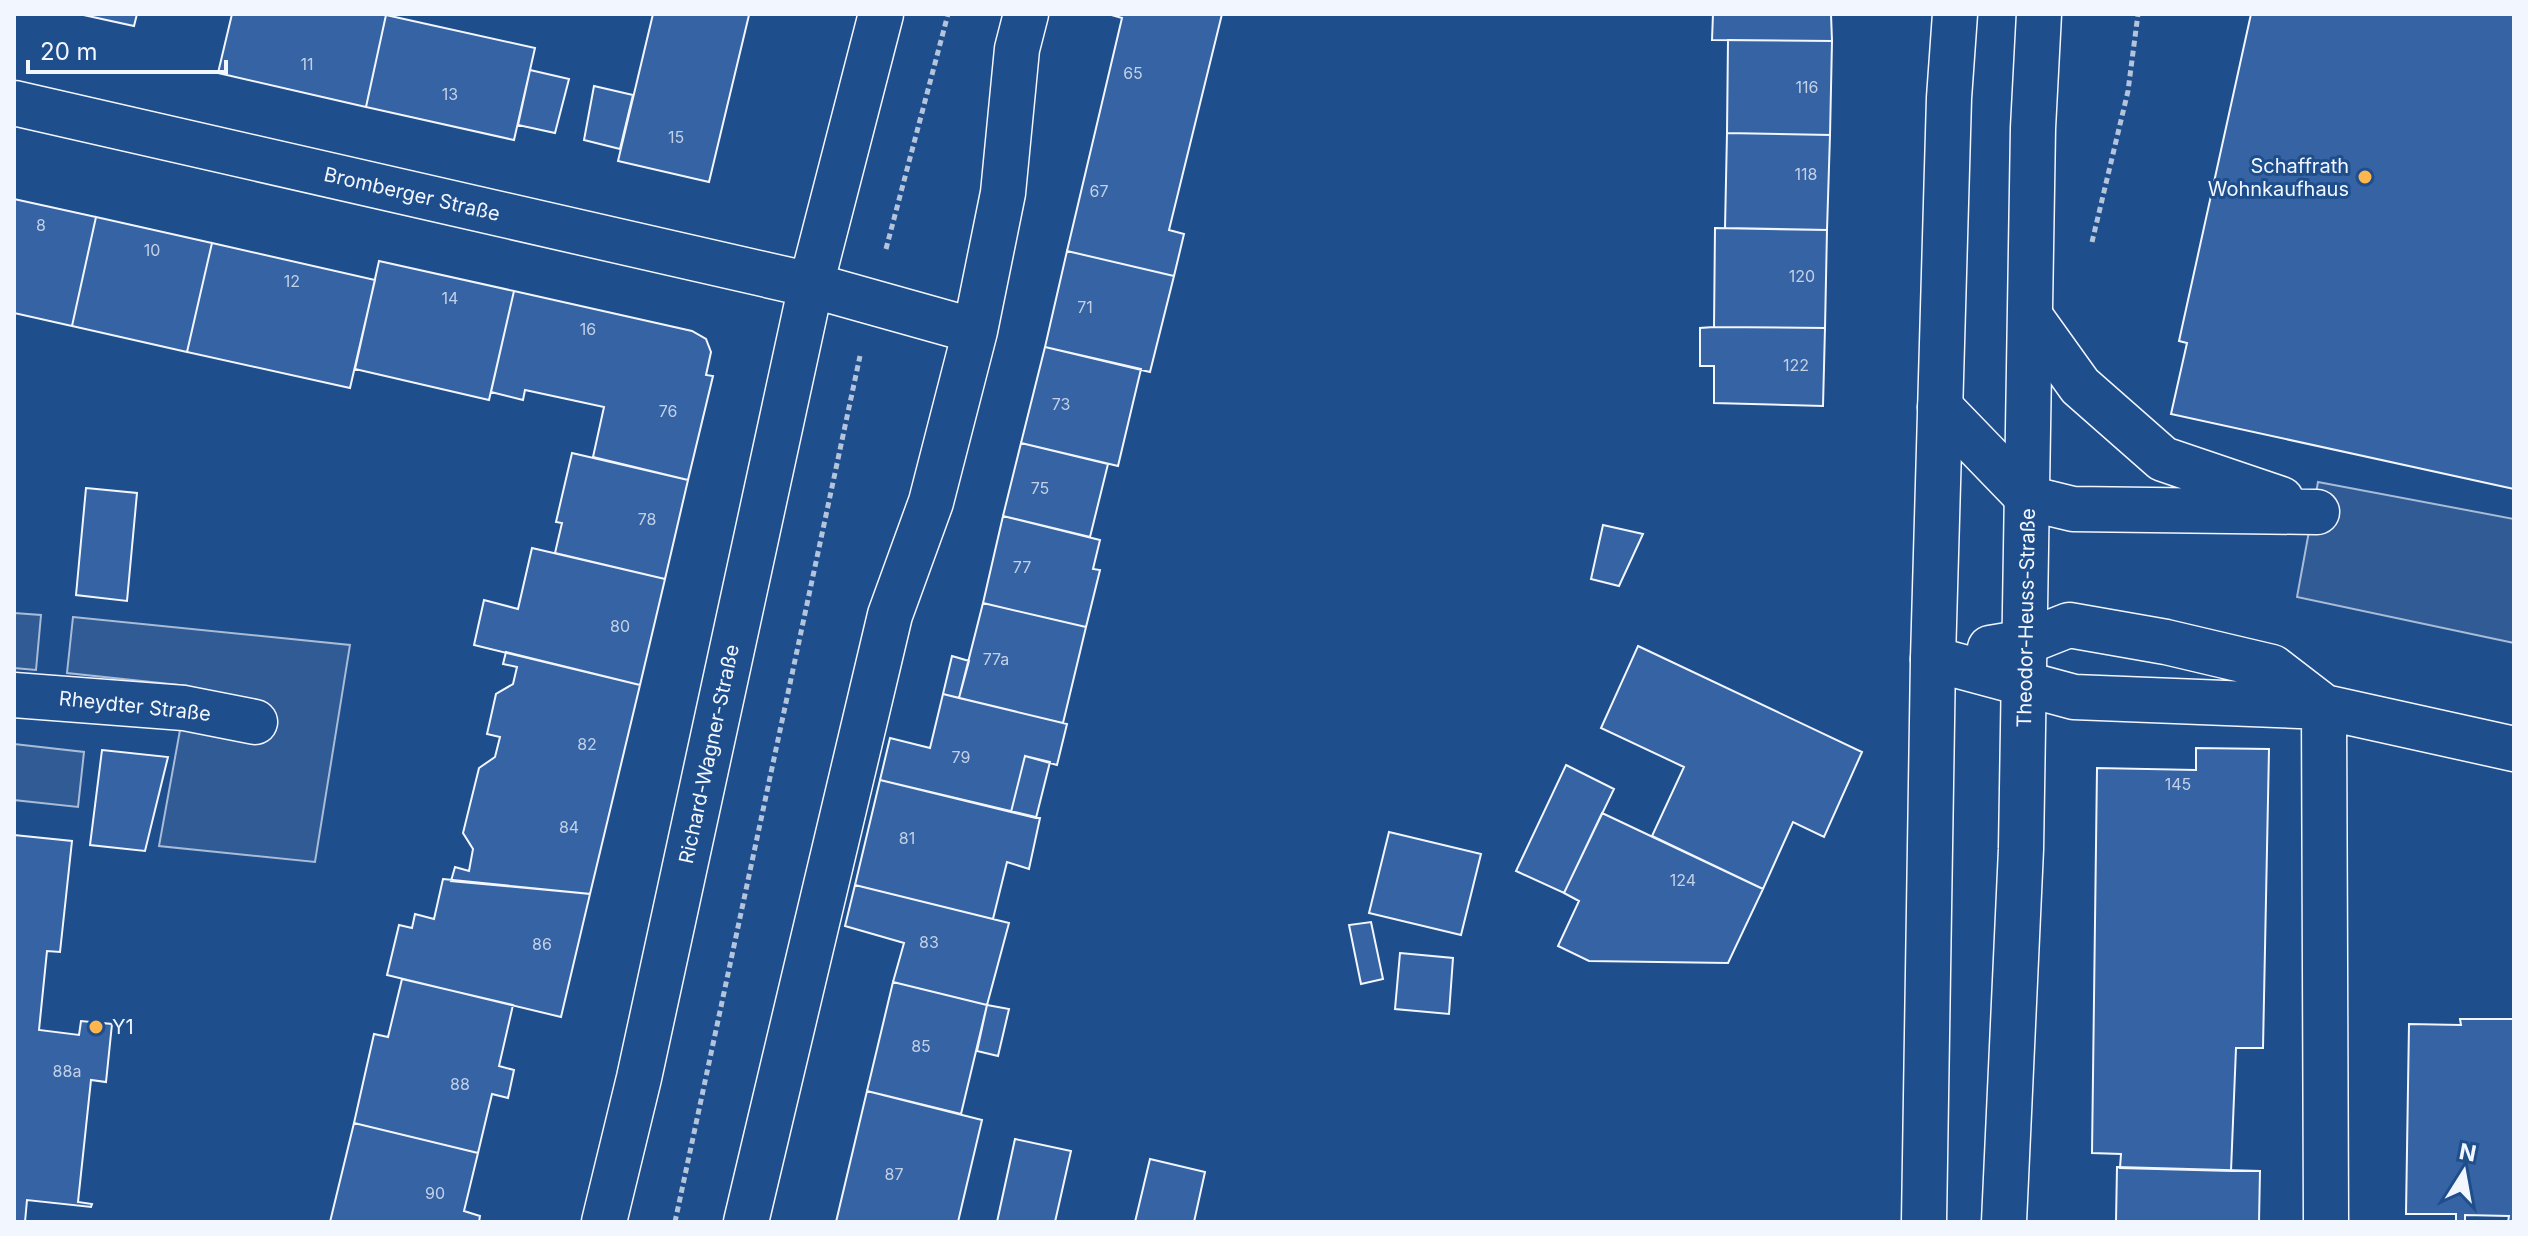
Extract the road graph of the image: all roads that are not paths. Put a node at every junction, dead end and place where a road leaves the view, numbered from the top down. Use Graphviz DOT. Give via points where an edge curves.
graph roads {
  1 [pos="881,14"];
  2 [pos="1026,14"];
  3 [pos="1955,14"];
  4 [pos="2039,14"];
  5 [pos="14,103"];
  6 [pos="811,285"];
  7 [pos="2032,319"];
  8 [pos="975,331"];
  9 [pos="1940,407"];
  10 [pos="2028,498"];
  11 [pos="2026,642"];
  12 [pos="1933,659"];
  13 [pos="2025,685"];
  14 [pos="14,695"];
  15 [pos="2324,707"];
  16 [pos="255,722"];
  17 [pos="2514,749"];
  18 [pos="604,1222"];
  19 [pos="746,1222"];
  20 [pos="1924,1222"];
  21 [pos="2004,1222"];
  22 [pos="2326,1222"];
  1 -- 6 [label="street, Richard-Wagner-Straße"];
  2 -- 8 [label="street" via="1017,49 1003,193"];
  3 -- 9 [label="street"];
  4 -- 7 [label="street, Theodor-Heuss-Straße"];
  5 -- 6 [label="street, Bromberger Straße"];
  6 -- 8 [label="street"];
  6 -- 18 [label="street, Richard-Wagner-Straße"];
  7 -- 10 [label="street, Theodor-Heuss-Straße"];
  7 -- 10 [label="street" via="2080,386 2163,459 2317,512 2073,509"];
  8 -- 19 [label="street" via="931,502 890,615"];
  9 -- 10 [label="street"];
  9 -- 12 [label="street"];
  10 -- 11 [label="street, Theodor-Heuss-Straße"];
  11 -- 12 [label="street"];
  11 -- 13 [label="street, Theodor-Heuss-Straße"];
  11 -- 15 [label="street" via="2069,625 2166,642 2272,667"];
  12 -- 13 [label="street"];
  12 -- 20 [label="street"];
  13 -- 15 [label="street" via="2074,697"];
  13 -- 21 [label="street, Theodor-Heuss-Straße"];
  14 -- 16 [label="street, Rheydter Straße" via="184,708"];
  15 -- 17 [label="street"];
  15 -- 22 [label="street"];
}
